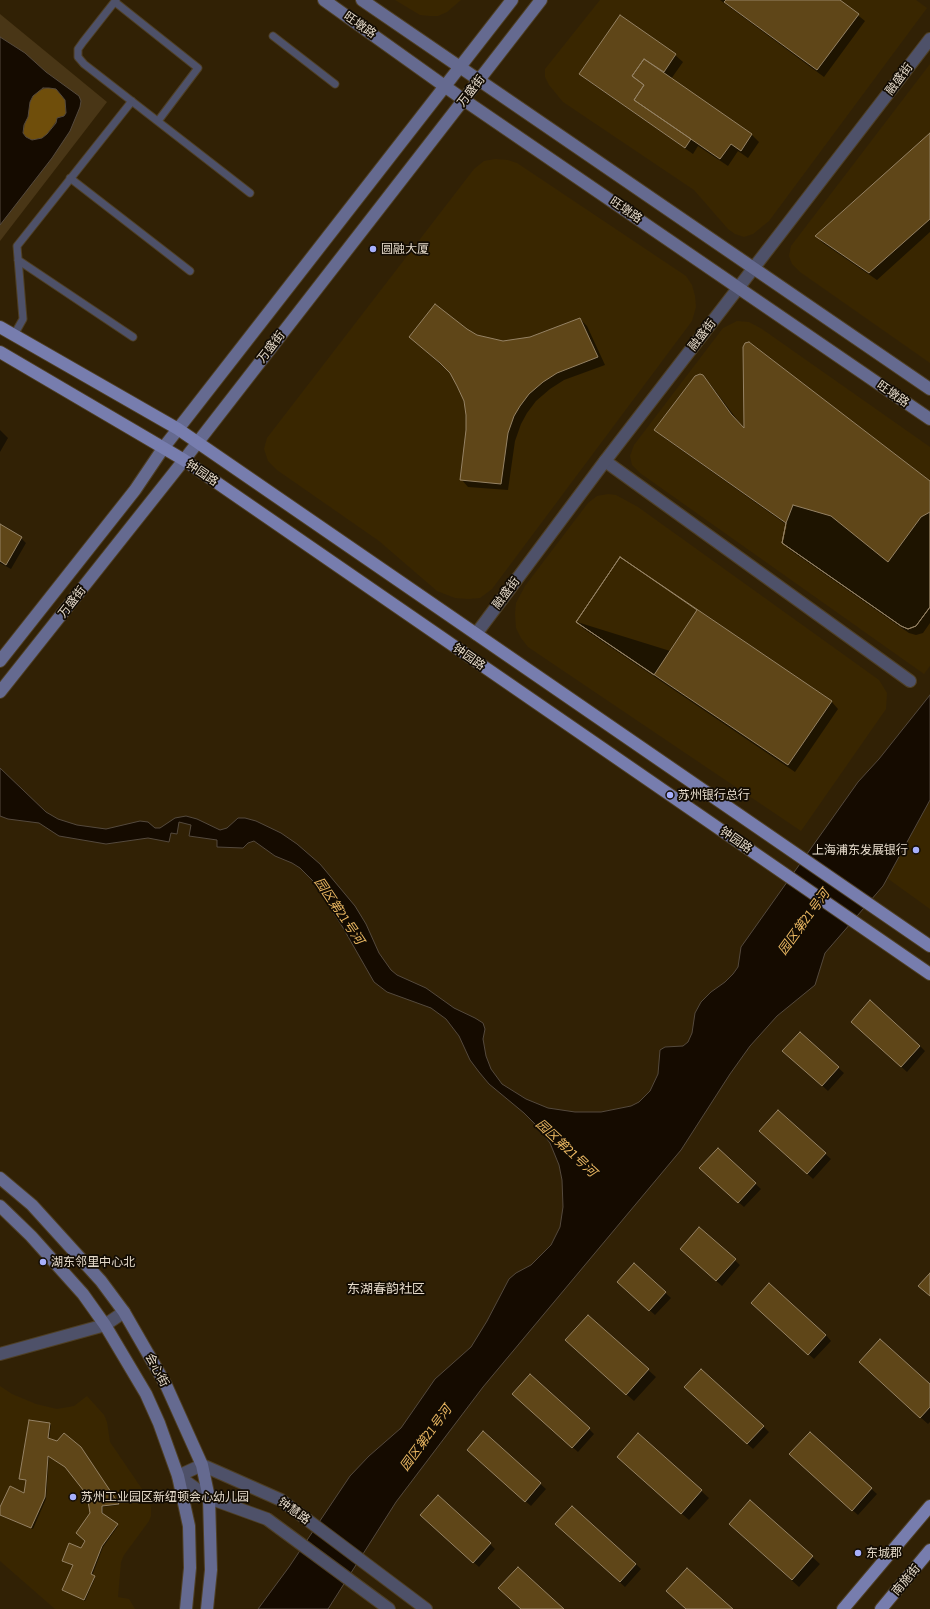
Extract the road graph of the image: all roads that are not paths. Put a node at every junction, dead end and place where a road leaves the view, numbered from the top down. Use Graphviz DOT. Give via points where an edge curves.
graph roads {
  1 [pos="324,0"];
  2 [pos="362,0"];
  3 [pos="512,0"];
  4 [pos="541,0"];
  5 [pos="116,1"];
  6 [pos="273,36"];
  7 [pos="930,39"];
  8 [pos="459,67"];
  9 [pos="479,80"];
  10 [pos="336,84"];
  11 [pos="445,85"];
  12 [pos="464,100"];
  13 [pos="132,101"];
  14 [pos="158,121"];
  15 [pos="70,178"];
  16 [pos="250,193"];
  17 [pos="18,260"];
  18 [pos="754,268"];
  19 [pos="190,271"];
  20 [pos="739,287"];
  21 [pos="0,327"];
  22 [pos="14,335"];
  23 [pos="133,337"];
  24 [pos="0,352"];
  25 [pos="930,389"];
  26 [pos="930,419"];
  27 [pos="178,429"];
  28 [pos="198,442"];
  29 [pos="164,447"];
  30 [pos="184,460"];
  31 [pos="604,461"];
  32 [pos="476,634"];
  33 [pos="0,661"];
  34 [pos="910,680"];
  35 [pos="0,692"];
  36 [pos="930,946"];
  37 [pos="930,974"];
  38 [pos="0,1178"];
  39 [pos="0,1206"];
  40 [pos="124,1312"];
  41 [pos="105,1325"];
  42 [pos="0,1354"];
  43 [pos="202,1465"];
  44 [pos="178,1476"];
  45 [pos="209,1498"];
  46 [pos="930,1506"];
  47 [pos="930,1550"];
  48 [pos="186,1609"];
  49 [pos="207,1609"];
  50 [pos="389,1609"];
  51 [pos="426,1609"];
  52 [pos="843,1609"];
  53 [pos="882,1609"];
  1 -- 11 [label="main road, 旺墩路"];
  2 -- 8 [label="main road, 旺墩路"];
  3 -- 8 [label="main road, 万盛街"];
  4 -- 9 [label="main road, 万盛街"];
  5 -- 13 [label="lane" via="78,49 78,57"];
  5 -- 14 [label="lane" via="198,68"];
  6 -- 10 [label="lane"];
  7 -- 18 [label="street, 融盛街"];
  8 -- 9 [label="main road, 旺墩路"];
  8 -- 11 [label="main road, 万盛街"];
  9 -- 12 [label="main road, 万盛街"];
  9 -- 18 [label="main road, 旺墩路"];
  11 -- 12 [label="main road, 旺墩路"];
  11 -- 27 [label="main road, 万盛街"];
  12 -- 20 [label="main road, 旺墩路"];
  12 -- 28 [label="main road, 万盛街"];
  13 -- 14 [label="lane"];
  13 -- 15 [label="lane"];
  14 -- 16 [label="lane"];
  15 -- 17 [label="lane" via="17,246"];
  15 -- 19 [label="lane"];
  17 -- 22 [label="lane" via="23,319"];
  17 -- 23 [label="lane"];
  18 -- 20 [label="street, 融盛街"];
  18 -- 25 [label="main road, 旺墩路"];
  20 -- 26 [label="main road, 旺墩路"];
  20 -- 31 [label="street, 融盛街"];
  21 -- 22 [label="main road, 钟园路"];
  22 -- 27 [label="main road, 钟园路"];
  24 -- 29 [label="main road, 钟园路"];
  27 -- 28 [label="main road, 钟园路"];
  27 -- 29 [label="main road, 万盛街"];
  28 -- 30 [label="main road, 万盛街"];
  28 -- 32 [label="main road, 钟园路"];
  29 -- 30 [label="main road, 钟园路"];
  29 -- 33 [label="main road, 万盛街" via="135,490"];
  30 -- 35 [label="main road, 万盛街"];
  30 -- 37 [label="main road, 钟园路"];
  31 -- 32 [label="street, 融盛街"];
  31 -- 34 [label="street"];
  32 -- 36 [label="main road, 钟园路"];
  38 -- 40 [label="main road, 会心街" via="32,1205 74,1250"];
  39 -- 41 [label="main road, 会心街" via="57,1264"];
  40 -- 41 [label="street"];
  40 -- 43 [label="main road, 会心街" via="166,1384"];
  41 -- 42 [label="street"];
  41 -- 44 [label="main road, 会心街" via="146,1394"];
  43 -- 44 [label="street"];
  43 -- 45 [label="main road, 会心街"];
  43 -- 51 [label="street, 钟慧路" via="281,1500"];
  44 -- 45 [label="street, 钟慧路"];
  44 -- 48 [label="main road, 会心街" via="189,1526 190,1568"];
  45 -- 49 [label="main road, 会心街" via="211,1570"];
  45 -- 50 [label="street, 钟慧路" via="267,1519"];
  46 -- 52 [label="main road"];
  47 -- 53 [label="main road, 南施街"];
}
